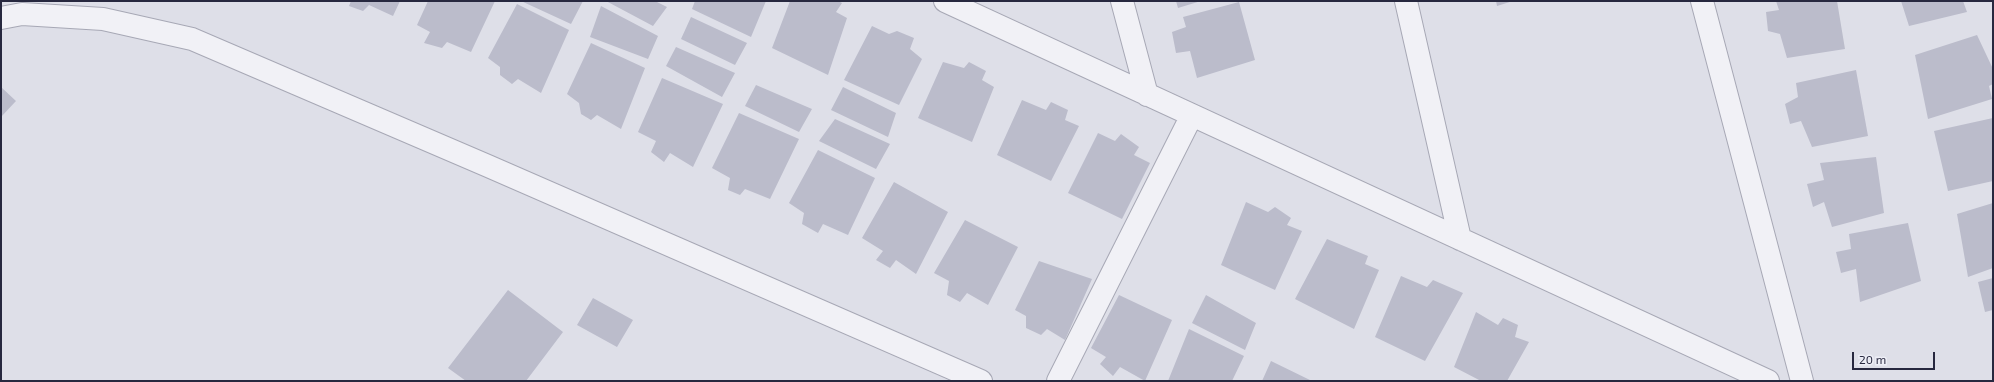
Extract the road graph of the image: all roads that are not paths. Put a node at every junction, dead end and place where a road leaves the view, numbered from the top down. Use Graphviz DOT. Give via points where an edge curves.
graph roads {
  1 [pos="945,1"];
  2 [pos="1122,1"];
  3 [pos="1406,1"];
  4 [pos="1702,1"];
  5 [pos="1,18"];
  6 [pos="1147,94"];
  7 [pos="1192,115"];
  8 [pos="1460,239"];
  9 [pos="981,381"];
  10 [pos="1058,381"];
  11 [pos="1768,381"];
  12 [pos="1802,381"];
  1 -- 6 [label="street"];
  2 -- 6 [label="street"];
  3 -- 8 [label="street"];
  4 -- 12 [label="street"];
  5 -- 9 [label="street" via="22,14 103,19 192,39"];
  6 -- 7 [label="street"];
  7 -- 8 [label="street"];
  7 -- 10 [label="street"];
  8 -- 11 [label="street"];
}
